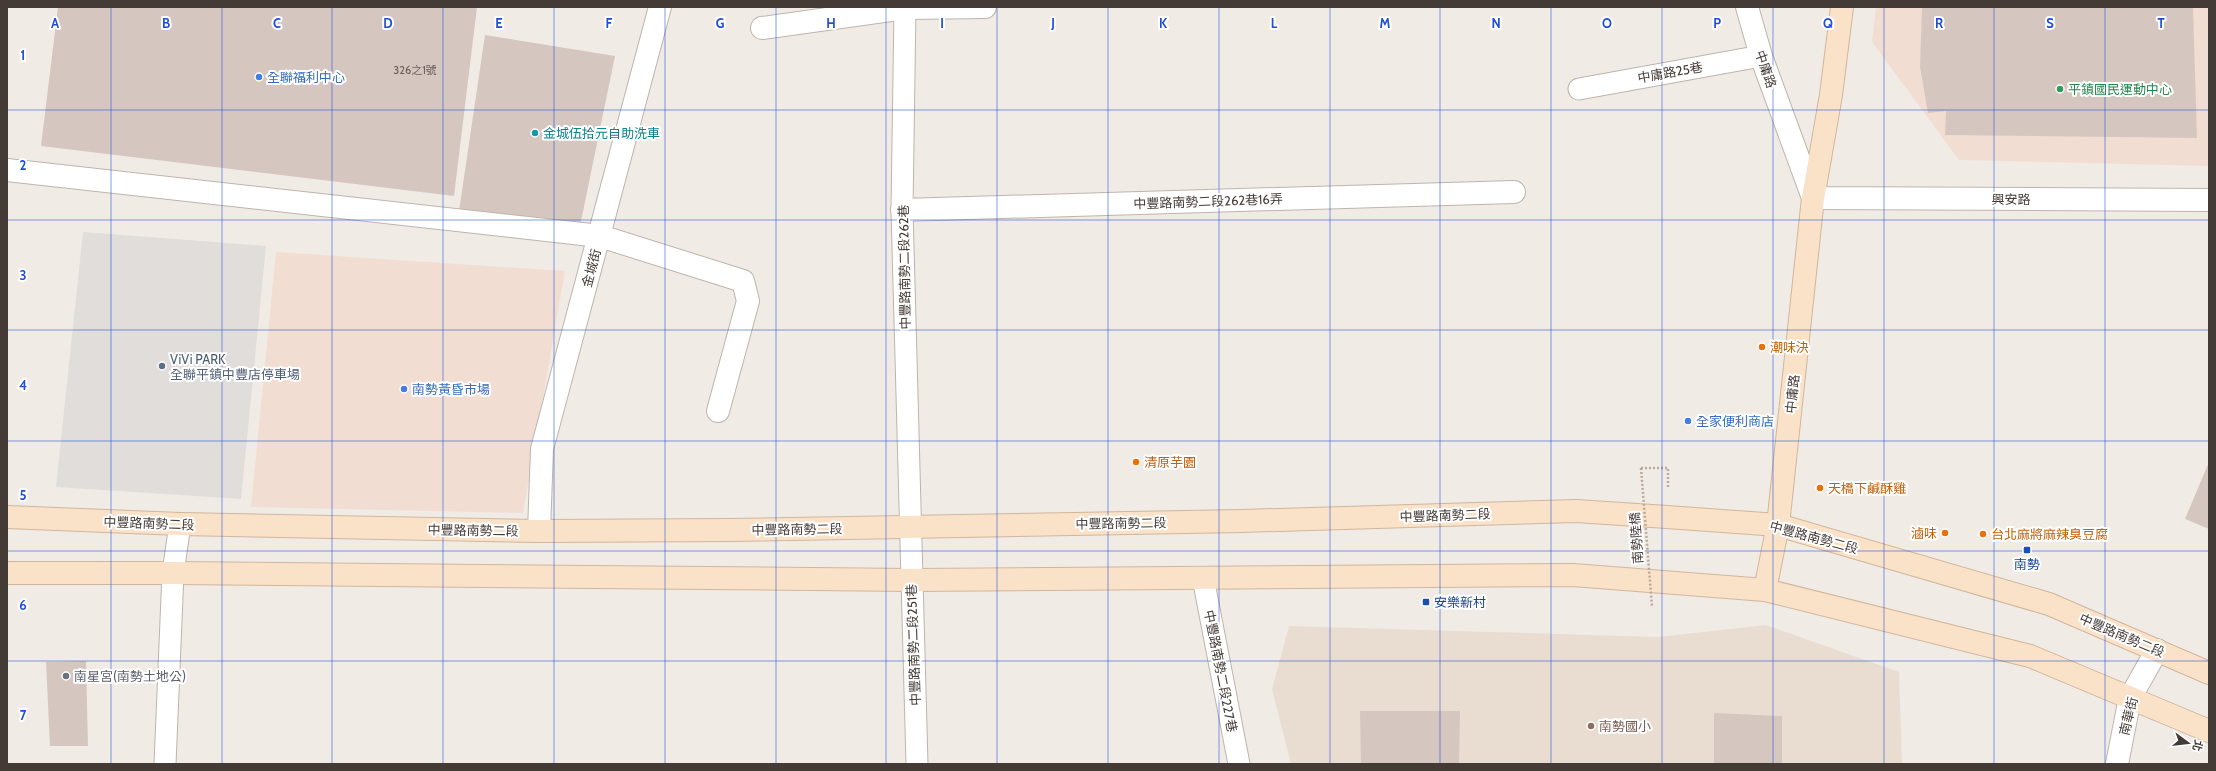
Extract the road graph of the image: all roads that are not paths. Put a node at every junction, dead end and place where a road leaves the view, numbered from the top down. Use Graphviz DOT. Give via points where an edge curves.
graph roads {
  1 [pos="660,7"];
  2 [pos="984,7"];
  3 [pos="1747,7"];
  4 [pos="1842,7"];
  5 [pos="904,8"];
  6 [pos="762,28"];
  7 [pos="1761,56"];
  8 [pos="1579,89"];
  9 [pos="7,170"];
  10 [pos="1514,192"];
  11 [pos="1813,198"];
  12 [pos="2209,200"];
  13 [pos="902,210"];
  14 [pos="600,236"];
  15 [pos="718,411"];
  16 [pos="7,517"];
  17 [pos="180,524"];
  18 [pos="1778,525"];
  19 [pos="910,526"];
  20 [pos="539,531"];
  21 [pos="7,573"];
  22 [pos="173,573"];
  23 [pos="1203,578"];
  24 [pos="912,580"];
  25 [pos="1765,590"];
  26 [pos="2157,650"];
  27 [pos="2209,673"];
  28 [pos="2130,698"];
  29 [pos="2209,731"];
  30 [pos="165,764"];
  31 [pos="916,764"];
  32 [pos="1239,764"];
  33 [pos="2117,764"];
  1 -- 14 [label="street, 金城街"];
  2 -- 5 [label="street"];
  3 -- 7 [label="street, 中庸路"];
  4 -- 11 [label="main road, 中庸路" via="1831,96"];
  5 -- 6 [label="street"];
  5 -- 13 [label="lane, 中豐路南勢二段262巷"];
  7 -- 8 [label="lane, 中庸路25巷"];
  7 -- 11 [label="street, 中庸路"];
  9 -- 14 [label="street"];
  10 -- 13 [label="street, 中豐路南勢二段262巷16弄"];
  11 -- 12 [label="street, 興安路"];
  11 -- 18 [label="main road, 中庸路"];
  13 -- 19 [label="lane, 中豐路南勢二段262巷"];
  14 -- 15 [label="street" via="743,281 748,301"];
  14 -- 20 [label="street, 金城街" via="542,449"];
  16 -- 17 [label="main road, 中豐路南勢二段"];
  17 -- 20 [label="main road, 中豐路南勢二段"];
  17 -- 22 [label="lane"];
  18 -- 19 [label="main road, 中豐路南勢二段" via="1576,510 1242,521"];
  18 -- 25 [label="main road, 中庸路"];
  18 -- 26 [label="main road, 中豐路南勢二段" via="2049,604"];
  19 -- 20 [label="main road, 中豐路南勢二段"];
  19 -- 24 [label="lane, 中豐路南勢二段251巷"];
  21 -- 22 [label="main road"];
  22 -- 24 [label="main road"];
  22 -- 30 [label="lane"];
  23 -- 24 [label="main road"];
  23 -- 25 [label="main road" via="1573,575"];
  23 -- 32 [label="lane, 中豐路南勢二段227巷"];
  24 -- 31 [label="lane, 中豐路南勢二段251巷"];
  25 -- 28 [label="main road" via="2030,656"];
  26 -- 27 [label="main road, 中豐路南勢二段"];
  26 -- 28 [label="street, 南華街"];
  28 -- 29 [label="main road"];
  28 -- 33 [label="street, 南華街"];
}
